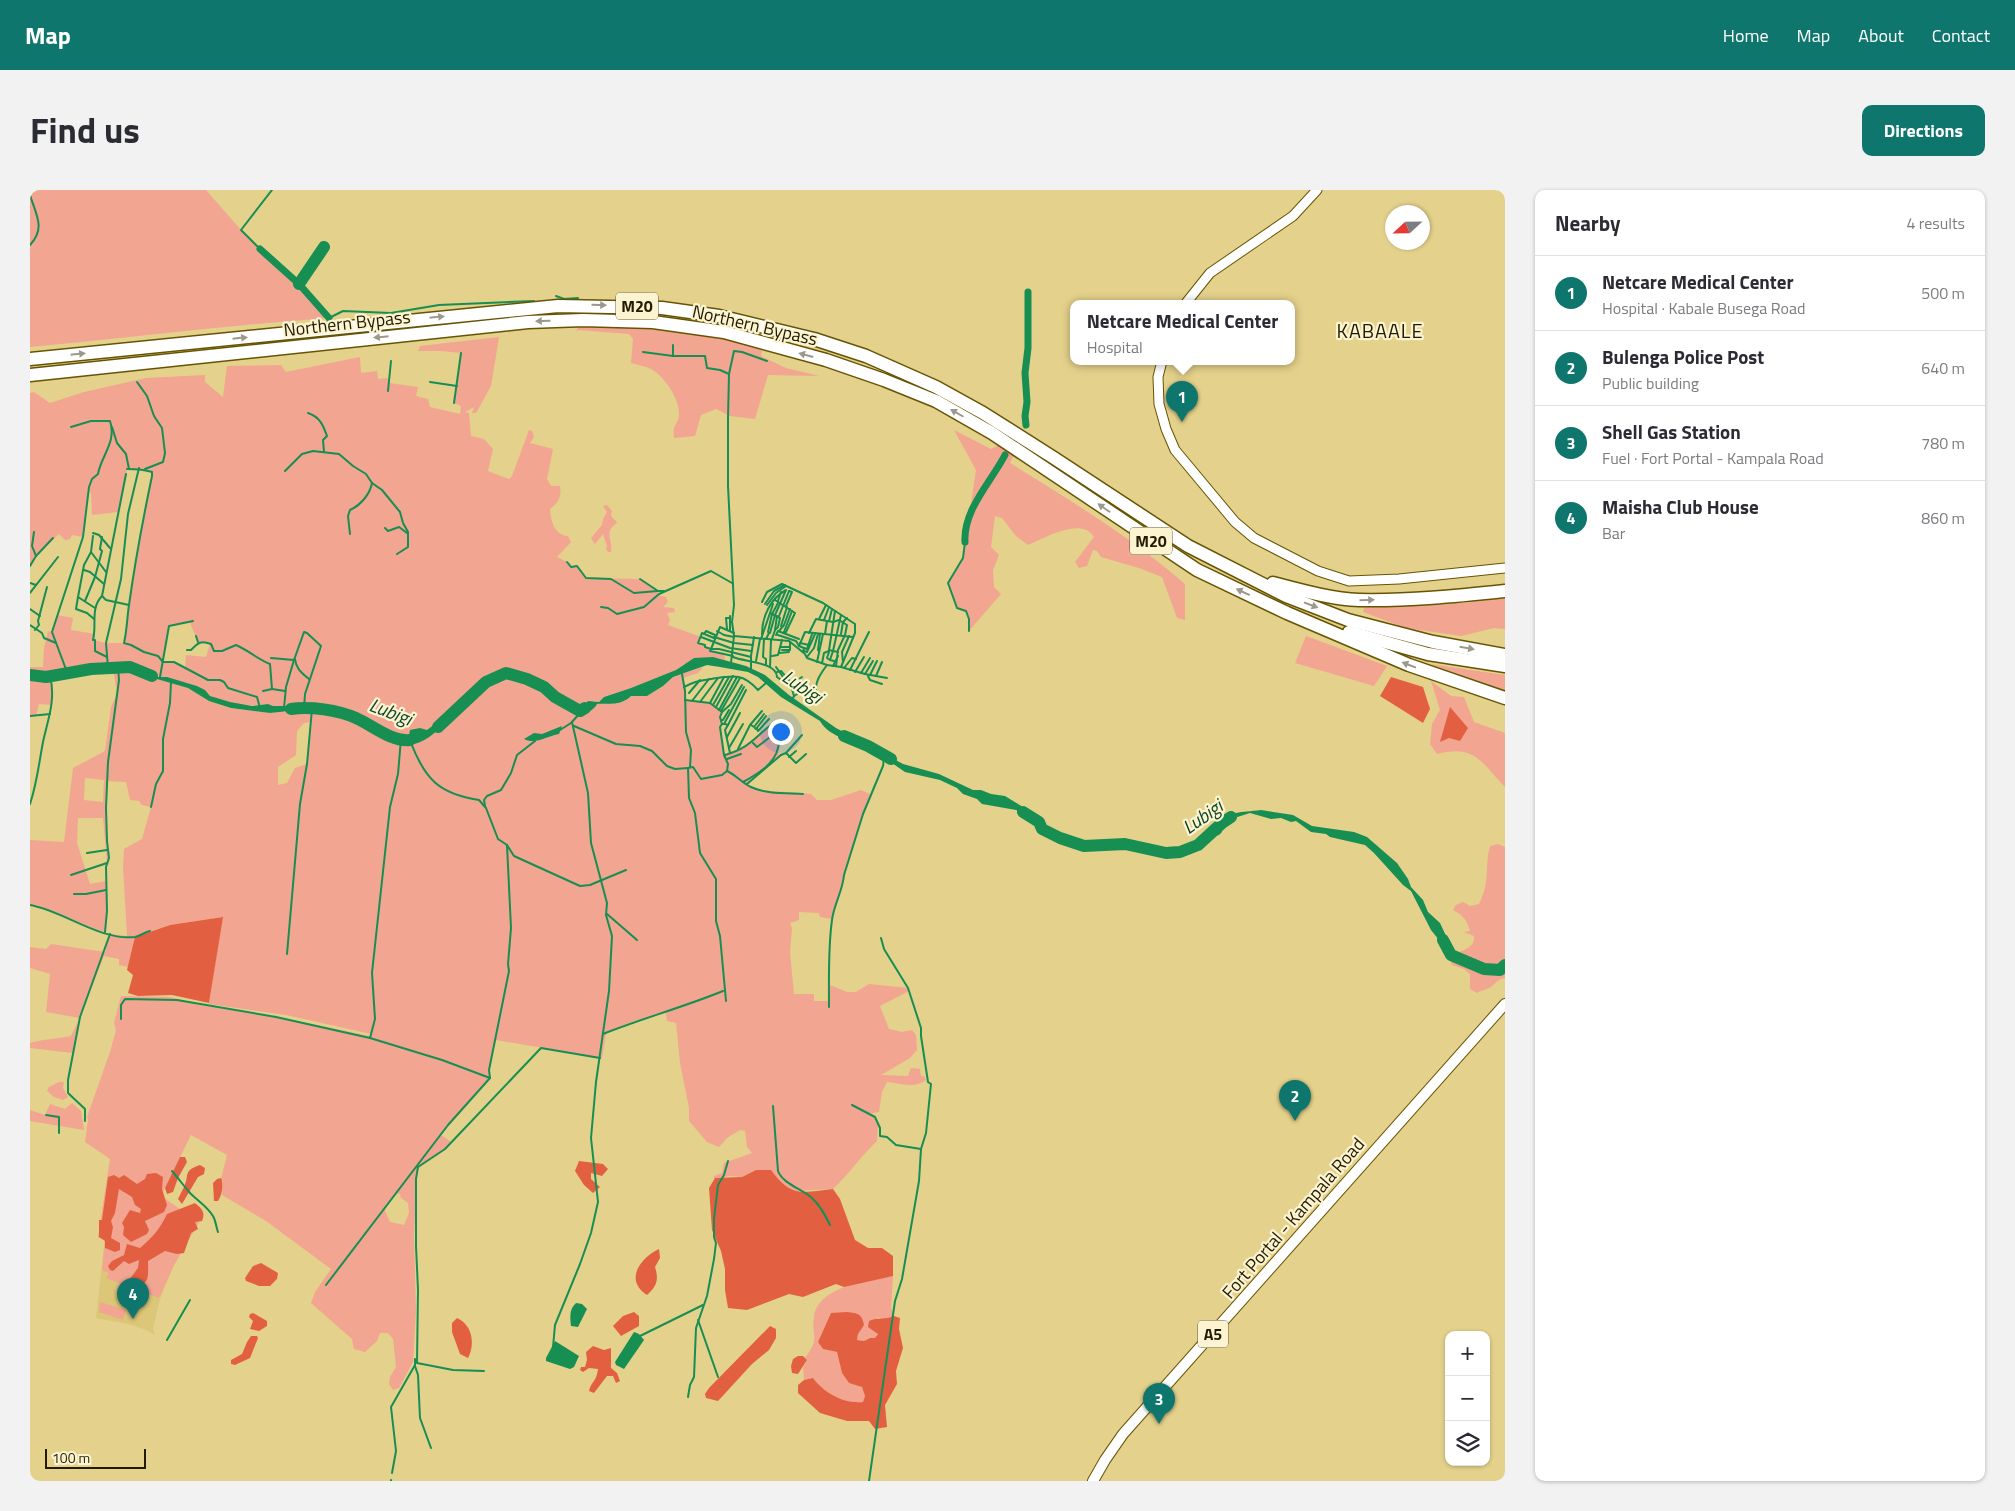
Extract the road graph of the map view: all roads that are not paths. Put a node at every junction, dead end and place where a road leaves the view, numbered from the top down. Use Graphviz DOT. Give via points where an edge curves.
graph roads {
  1 [pos="1317,190"];
  2 [pos="1188,300"];
  3 [pos="30,360"];
  4 [pos="1161,365"];
  5 [pos="30,375"];
  6 [pos="1188,546"];
  7 [pos="1505,568"];
  8 [pos="1505,591"];
  9 [pos="1287,613"];
  10 [pos="1505,655"];
  11 [pos="1505,666"];
  12 [pos="1505,698"];
  13 [pos="1505,1004"];
  14 [pos="1093,1481"];
  1 -- 2 [label="street" via="1293,216 1210,273"];
  3 -- 6 [label="highway, Northern Bypass / M20, one-way" via="526,308 633,306 719,316 814,339 866,356 919,379 983,413"];
  4 -- 7 [label="street" via="1159,404 1175,450 1235,522 1254,538 1318,571 1349,581"];
  9 -- 5 [label="highway, Northern Bypass / M20, one-way" via="1197,570 992,433 936,401 826,360 724,332 653,322 528,322"];
  6 -- 8 [label="highway, one-way" via="1264,580 1294,589 1358,600"];
  6 -- 10 [label="highway, one-way" via="1286,596 1348,620 1433,642"];
  9 -- 11 [label="highway" via="1428,654"];
  12 -- 9 [label="highway, one-way" via="1409,665"];
  13 -- 14 [label="main road, Fort Portal - Kampala Road / A5" via="1124,1434"];
}
